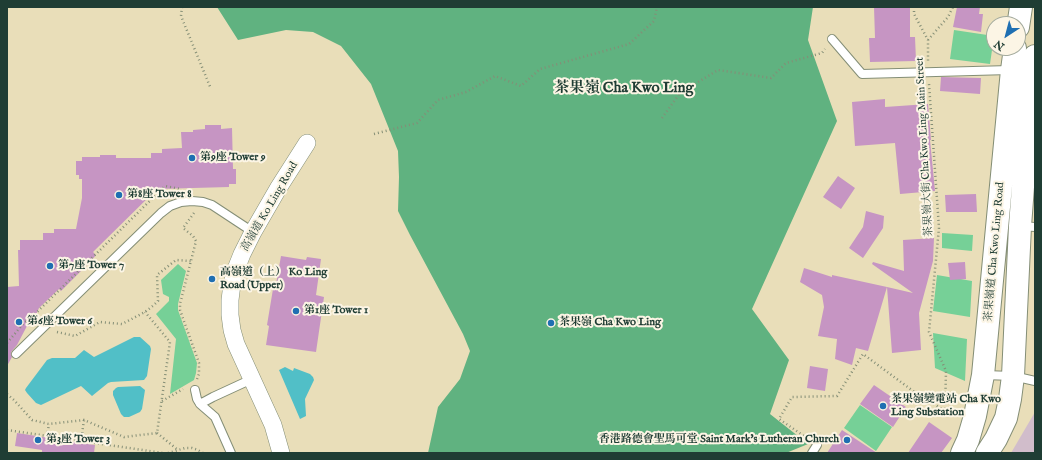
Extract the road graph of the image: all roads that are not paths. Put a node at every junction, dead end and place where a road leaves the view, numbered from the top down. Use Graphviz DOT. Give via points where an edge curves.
graph roads {
  1 [pos="832,39"];
  2 [pos="1019,56"];
  3 [pos="1026,69"];
  4 [pos="308,143"];
  5 [pos="1014,225"];
  6 [pos="253,232"];
  7 [pos="16,354"];
  8 [pos="983,375"];
  9 [pos="1013,376"];
  10 [pos="252,379"];
  11 [pos="1035,381"];
  12 [pos="195,386"];
  13 [pos="200,404"];
  14 [pos="814,443"];
  15 [pos="231,453"];
  16 [pos="281,453"];
  17 [pos="812,453"];
  18 [pos="962,453"];
  19 [pos="987,453"];
  1 -- 3 [label="lane" via="862,74"];
  2 -- 3 [label="main road, 茶果嶺道 Cha Kwo Ling Road"];
  3 -- 5 [label="main road, 茶果嶺道 Cha Kwo Ling Road"];
  4 -- 6 [label="street, 高嶺道 Ko Ling Road"];
  5 -- 8 [label="main road, 茶果嶺道 Cha Kwo Ling Road"];
  5 -- 9 [label="main road, 茶果嶺道 Cha Kwo Ling Road"];
  6 -- 7 [label="lane" via="212,205 203,202 181,202 170,206"];
  6 -- 10 [label="street, 高嶺道 Ko Ling Road" via="236,269 230,308 236,344"];
  8 -- 9 [label="lane"];
  8 -- 18 [label="main road, 茶果嶺道 Cha Kwo Ling Road" via="975,416"];
  9 -- 11 [label="lane"];
  9 -- 19 [label="main road, 茶果嶺道 Cha Kwo Ling Road" via="1006,418"];
  10 -- 13 [label="lane"];
  10 -- 16 [label="street, 高嶺道 Ko Ling Road" via="273,425"];
  12 -- 13 [label="lane"];
  13 -- 15 [label="lane" via="215,417"];
  14 -- 17 [label="lane"];
}
